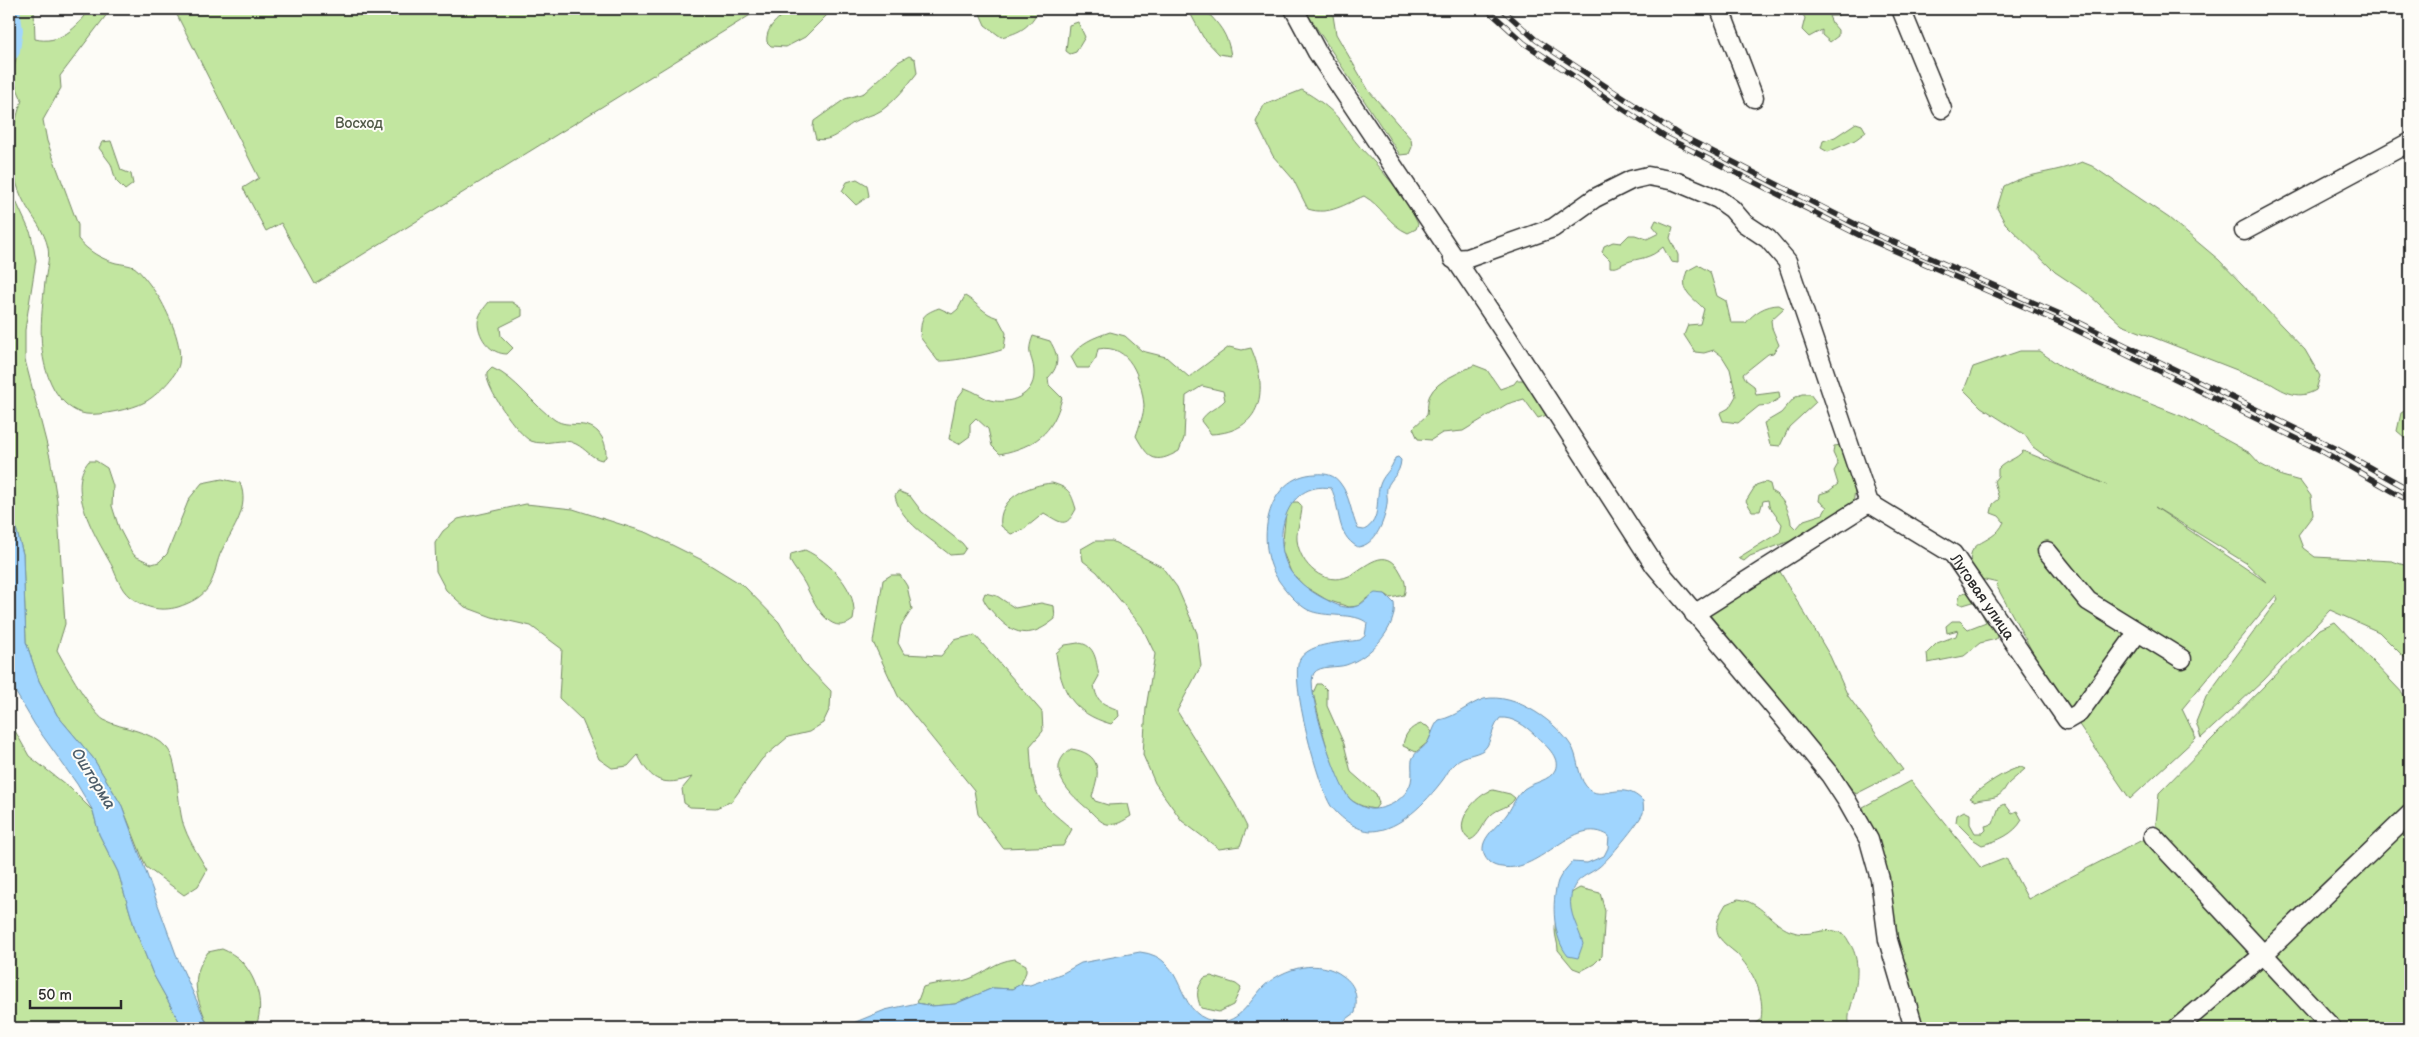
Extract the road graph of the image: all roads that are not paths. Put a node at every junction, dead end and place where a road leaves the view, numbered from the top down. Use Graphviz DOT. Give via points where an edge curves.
graph roads {
  1 [pos="1294,9"];
  2 [pos="1720,9"];
  3 [pos="1901,9"];
  4 [pos="1754,98"];
  5 [pos="1942,109"];
  6 [pos="2410,142"];
  7 [pos="2244,231"];
  8 [pos="1453,258"];
  9 [pos="1869,503"];
  10 [pos="2048,551"];
  11 [pos="1694,614"];
  12 [pos="2138,632"];
  13 [pos="2182,659"];
  14 [pos="2410,814"];
  15 [pos="2153,836"];
  16 [pos="2264,954"];
  17 [pos="1914,1028"];
  18 [pos="2177,1028"];
  19 [pos="2332,1028"];
  1 -- 8 [label="street" via="1317,52"];
  2 -- 4 [label="street"];
  3 -- 5 [label="street"];
  6 -- 7 [label="street"];
  8 -- 9 [label="street" via="1468,258 1552,228 1595,198 1631,180 1648,176 1675,181 1718,199 1744,224 1768,239 1787,261"];
  8 -- 11 [label="street" via="1655,566"];
  9 -- 11 [label="street"];
  9 -- 12 [label="street, Луговая улица" via="1953,554 2067,720 2080,713"];
  10 -- 12 [label="street" via="2088,602"];
  11 -- 17 [label="street" via="1830,775 1869,840 1880,879 1888,940"];
  12 -- 13 [label="street"];
  14 -- 16 [label="street"];
  15 -- 16 [label="street"];
  16 -- 18 [label="street"];
  16 -- 19 [label="street"];
}
